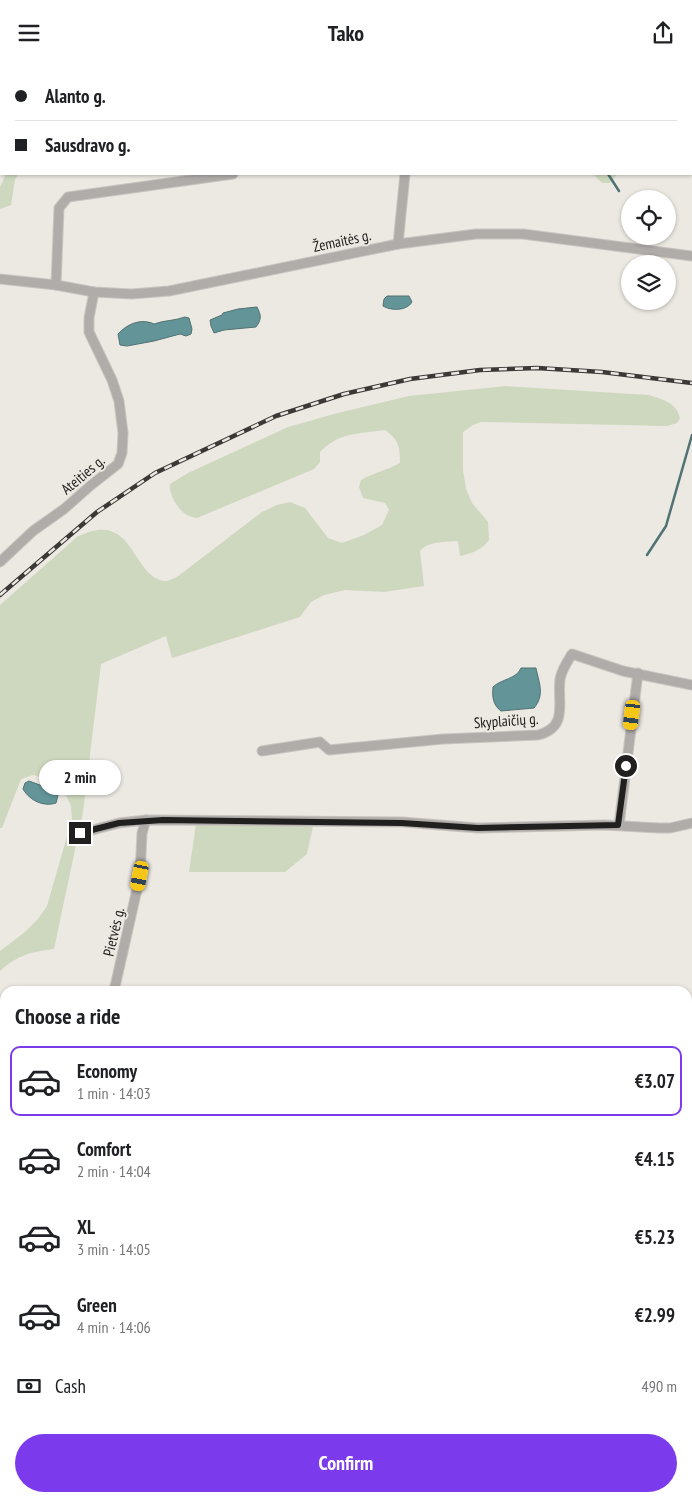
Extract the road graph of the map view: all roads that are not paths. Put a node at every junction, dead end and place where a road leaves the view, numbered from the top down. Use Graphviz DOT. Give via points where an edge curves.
graph roads {
  1 [pos="226,175"];
  2 [pos="405,175"];
  3 [pos="398,244"];
  4 [pos="692,257"];
  5 [pos="0,279"];
  6 [pos="56,285"];
  7 [pos="94,292"];
  8 [pos="0,563"];
  9 [pos="638,673"];
  10 [pos="692,685"];
  11 [pos="262,751"];
  12 [pos="146,820"];
  13 [pos="692,823"];
  14 [pos="618,825"];
  15 [pos="80,833"];
  16 [pos="115,986"];
  1 -- 6 [label="street" via="68,197 59,208"];
  2 -- 3 [label="street"];
  3 -- 4 [label="street, Žemaitės g." via="476,234 523,234"];
  3 -- 7 [label="street, Žemaitės g." via="169,291 132,294"];
  5 -- 6 [label="street, Žemaitės g."];
  6 -- 7 [label="street, Žemaitės g."];
  7 -- 8 [label="street, Ateities g." via="89,332 119,401 122,453 118,463 33,531"];
  9 -- 10 [label="street, Skyplaičių g."];
  9 -- 11 [label="street, Skyplaičių g." via="572,654 560,680 558,722 552,729 538,735 443,739 329,750 320,743"];
  9 -- 14 [label="street"];
  12 -- 14 [label="street" via="402,823 478,828"];
  12 -- 15 [label="street"];
  12 -- 16 [label="street, Pietvės g." via="142,833 140,876"];
  13 -- 14 [label="street" via="659,829"];
}
